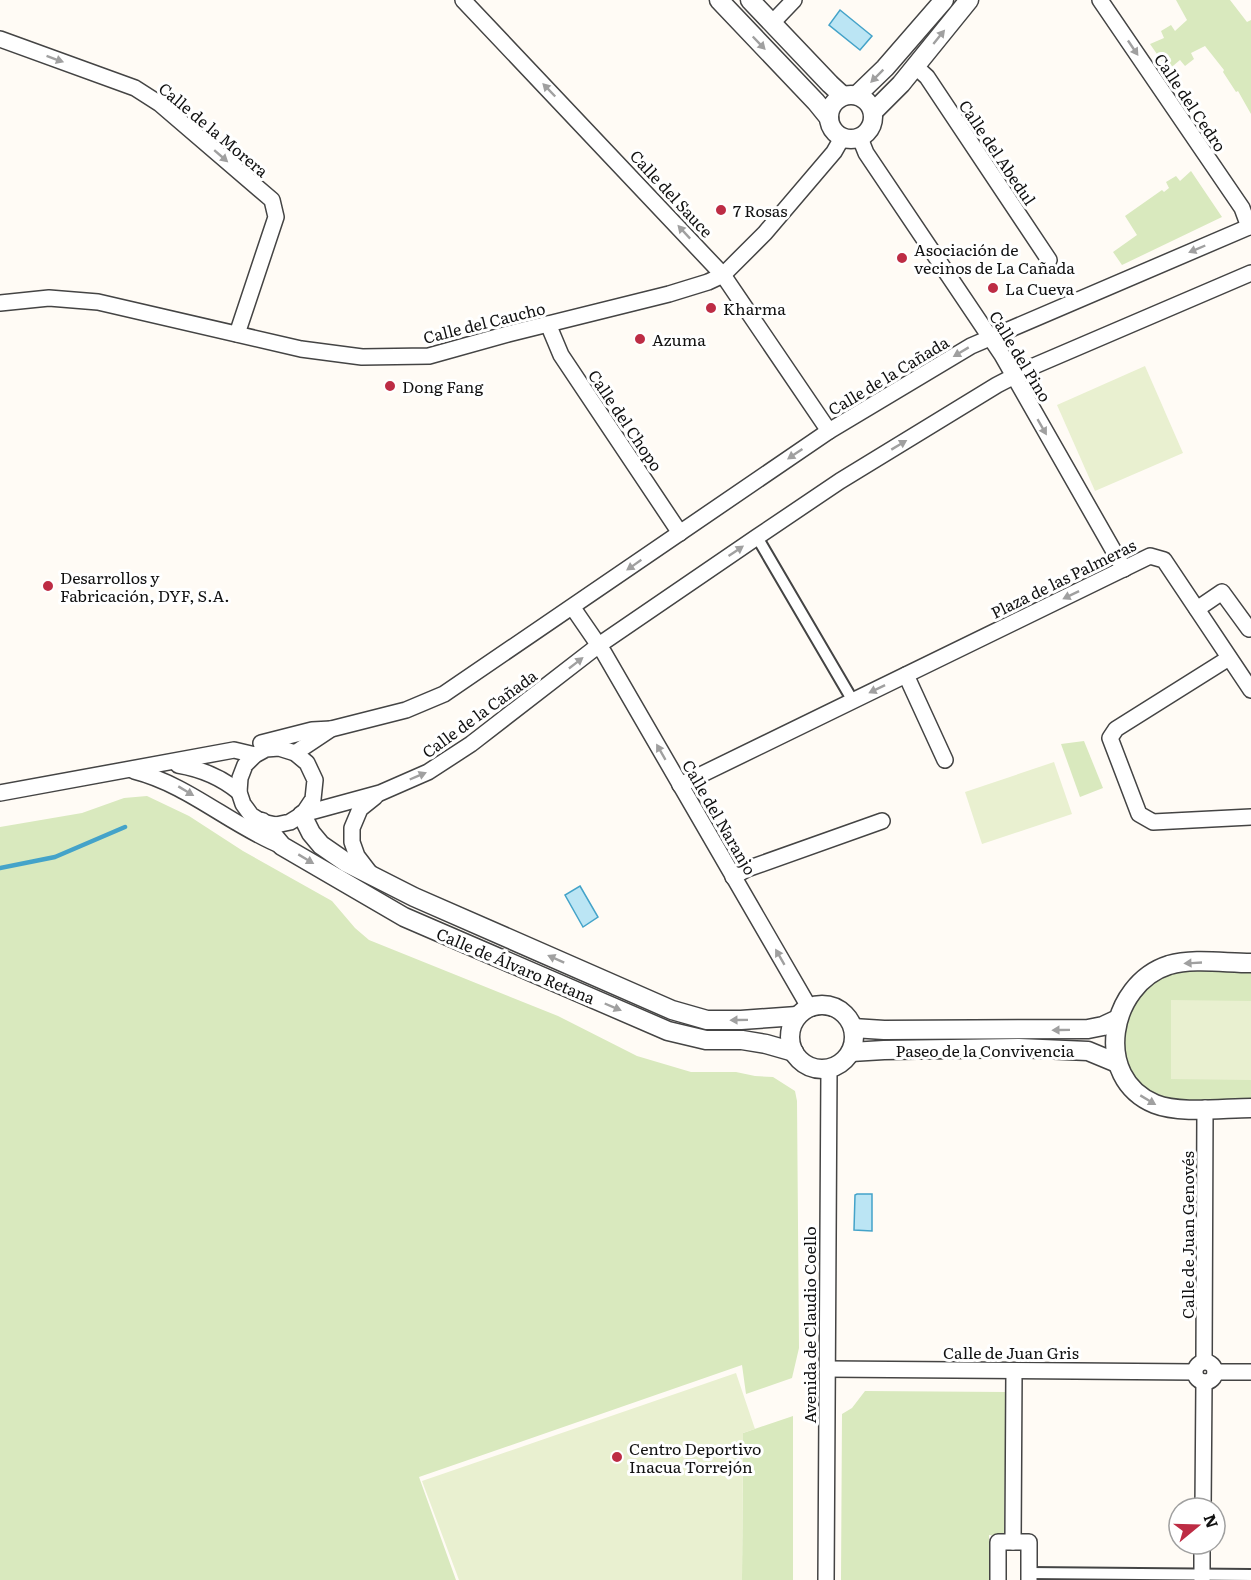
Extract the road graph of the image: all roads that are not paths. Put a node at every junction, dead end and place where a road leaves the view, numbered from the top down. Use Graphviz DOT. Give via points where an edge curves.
graph roads {
  1 [pos="463,0"];
  2 [pos="719,0"];
  3 [pos="750,0"];
  4 [pos="794,0"];
  5 [pos="944,0"];
  6 [pos="969,0"];
  7 [pos="1100,0"];
  8 [pos="772,23"];
  9 [pos="0,39"];
  10 [pos="915,66"];
  11 [pos="850,96"];
  12 [pos="873,112"];
  13 [pos="829,118"];
  14 [pos="851,138"];
  15 [pos="1250,226"];
  16 [pos="1049,260"];
  17 [pos="1251,273"];
  18 [pos="723,275"];
  19 [pos="0,303"];
  20 [pos="548,324"];
  21 [pos="237,334"];
  22 [pos="989,337"];
  23 [pos="1013,376"];
  24 [pos="829,431"];
  25 [pos="680,533"];
  26 [pos="757,537"];
  27 [pos="1124,569"];
  28 [pos="573,608"];
  29 [pos="1197,609"];
  30 [pos="1251,628"];
  31 [pos="599,645"];
  32 [pos="1229,658"];
  33 [pos="906,675"];
  34 [pos="1251,690"];
  35 [pos="853,700"];
  36 [pos="331,729"];
  37 [pos="234,750"];
  38 [pos="295,753"];
  39 [pos="255,755"];
  40 [pos="945,760"];
  41 [pos="166,764"];
  42 [pos="132,770"];
  43 [pos="680,785"];
  44 [pos="239,792"];
  45 [pos="0,793"];
  46 [pos="380,793"];
  47 [pos="302,815"];
  48 [pos="1251,817"];
  49 [pos="882,820"];
  50 [pos="262,822"];
  51 [pos="282,846"];
  52 [pos="370,873"];
  53 [pos="733,877"];
  54 [pos="1251,963"];
  55 [pos="803,1012"];
  56 [pos="1118,1019"];
  57 [pos="853,1028"];
  58 [pos="851,1052"];
  59 [pos="794,1053"];
  60 [pos="1117,1063"];
  61 [pos="828,1069"];
  62 [pos="1205,1108"];
  63 [pos="1251,1108"];
  64 [pos="827,1369"];
  65 [pos="1014,1371"];
  66 [pos="1204,1372"];
  67 [pos="1251,1372"];
  68 [pos="1203,1496"];
  69 [pos="1013,1542"];
  70 [pos="1202,1556"];
  71 [pos="1251,1575"];
  72 [pos="1029,1577"];
  73 [pos="1202,1577"];
  74 [pos="826,1580"];
  75 [pos="998,1580"];
  18 -- 1 [label="street, Calle del Sauce, one-way"];
  2 -- 13 [label="street, one-way"];
  3 -- 8 [label="street"];
  4 -- 8 [label="street"];
  5 -- 11 [label="street, one-way" via="885,68"];
  10 -- 6 [label="street, one-way"];
  7 -- 15 [label="street, Calle del Cedro, one-way" via="1242,208"];
  8 -- 11 [label="street"];
  9 -- 21 [label="street, Calle de la Morera, one-way" via="135,88 160,104 272,200 276,217"];
  10 -- 12 [label="street"];
  10 -- 16 [label="street, Calle del Abedul" via="927,77"];
  11 -- 12 [label="street" via="867,101"];
  11 -- 13 [label="street" via="836,101"];
  12 -- 14 [label="street" via="868,132"];
  13 -- 14 [label="street" via="831,128"];
  14 -- 18 [label="street, Calle del Caucho"];
  14 -- 22 [label="street, Calle del Pino" via="866,153"];
  15 -- 22 [label="street, Calle de la Cañada, one-way"];
  17 -- 23 [label="street, Calle de la Cañada"];
  18 -- 20 [label="street, Calle del Caucho" via="669,294"];
  18 -- 24 [label="street, Calle del Sauce"];
  19 -- 21 [label="street, Calle del Caucho" via="49,298 98,302"];
  20 -- 21 [label="street, Calle del Caucho" via="429,356 362,357 301,349"];
  20 -- 25 [label="street, Calle del Chopo" via="561,355"];
  22 -- 23 [label="street, Calle del Pino"];
  22 -- 24 [label="street, Calle de la Cañada, one-way"];
  26 -- 23 [label="street, Calle de la Cañada, one-way" via="840,481"];
  23 -- 27 [label="street, Calle del Pino, one-way"];
  24 -- 25 [label="street, Calle de la Cañada, one-way"];
  25 -- 28 [label="street, Calle de la Cañada, one-way"];
  31 -- 26 [label="street, Calle de la Cañada, one-way"];
  26 -- 35 [label="street"];
  27 -- 29 [label="street, Plaza de las Palmeras" via="1150,556 1164,560"];
  27 -- 33 [label="street, Plaza de las Palmeras, one-way"];
  28 -- 31 [label="street"];
  28 -- 36 [label="street, Calle de la Cañada" via="444,694 406,710"];
  29 -- 30 [label="street" via="1222,592"];
  29 -- 32 [label="street, Plaza de las Palmeras"];
  43 -- 31 [label="street, Calle del Naranjo, one-way"];
  46 -- 31 [label="street, Calle de la Cañada, one-way" via="428,772 471,744"];
  32 -- 34 [label="street, Plaza de las Palmeras"];
  32 -- 48 [label="street" via="1116,729 1110,738 1139,814 1153,822"];
  33 -- 35 [label="street, Plaza de las Palmeras, one-way"];
  33 -- 40 [label="street"];
  35 -- 43 [label="street, Plaza de las Palmeras"];
  36 -- 37 [label="street, Calle de la Cañada" via="312,730"];
  36 -- 38 [label="street, Calle de la Cañada"];
  37 -- 39 [label="street, Calle de la Cañada"];
  37 -- 41 [label="street, Calle de la Cañada"];
  38 -- 39 [label="street" via="279,748"];
  38 -- 47 [label="street" via="308,763 315,780 313,799"];
  39 -- 44 [label="street" via="245,765"];
  41 -- 42 [label="street, Calle de la Cañada"];
  41 -- 44 [label="street, Calle de la Cañada" via="206,771"];
  42 -- 45 [label="street, Calle de la Cañada"];
  42 -- 51 [label="street, Calle de la Cañada, one-way" via="176,785 257,836"];
  43 -- 53 [label="street, Calle del Naranjo"];
  44 -- 50 [label="street" via="251,815"];
  46 -- 47 [label="street, Calle de la Cañada"];
  46 -- 52 [label="street, Calle de Álvaro Retana" via="360,809 352,828 357,856"];
  47 -- 50 [label="street" via="276,825"];
  47 -- 52 [label="street, Calle de Álvaro Retana" via="321,845"];
  49 -- 53 [label="street"];
  50 -- 51 [label="street, Calle de Álvaro Retana"];
  51 -- 59 [label="street, Calle de Álvaro Retana, one-way" via="404,917 668,1031 706,1040 766,1044"];
  55 -- 52 [label="street, Calle de Álvaro Retana, one-way" via="707,1020 672,1010 414,897"];
  55 -- 53 [label="street, Calle del Naranjo, one-way"];
  54 -- 56 [label="street, one-way" via="1169,965 1149,975 1131,994"];
  55 -- 57 [label="street" via="829,1005 841,1011"];
  55 -- 59 [label="street" via="791,1028"];
  56 -- 57 [label="street, Paseo de la Convivencia, one-way" via="1088,1029"];
  56 -- 60 [label="street" via="1113,1041"];
  57 -- 58 [label="street"];
  58 -- 60 [label="street, Paseo de la Convivencia" via="1019,1048 1088,1051"];
  58 -- 61 [label="street" via="838,1066"];
  59 -- 61 [label="street" via="812,1068"];
  60 -- 62 [label="street, one-way" via="1126,1081 1143,1098 1168,1107"];
  61 -- 64 [label="street, Avenida de Claudio Coello"];
  62 -- 63 [label="street"];
  62 -- 66 [label="street, Calle de Juan Genovés"];
  64 -- 65 [label="street, Calle de Juan Gris"];
  64 -- 74 [label="street, Avenida de Claudio Coello"];
  65 -- 66 [label="street, Calle de Juan Gris"];
  65 -- 69 [label="street"];
  66 -- 67 [label="street, Calle de Juan Gris"];
  66 -- 68 [label="street, Calle de Juan Genovés"];
  69 -- 72 [label="street" via="1029,1542"];
  69 -- 75 [label="street" via="998,1542"];
  70 -- 73 [label="street"];
  71 -- 73 [label="street"];
  72 -- 73 [label="street"];
}
